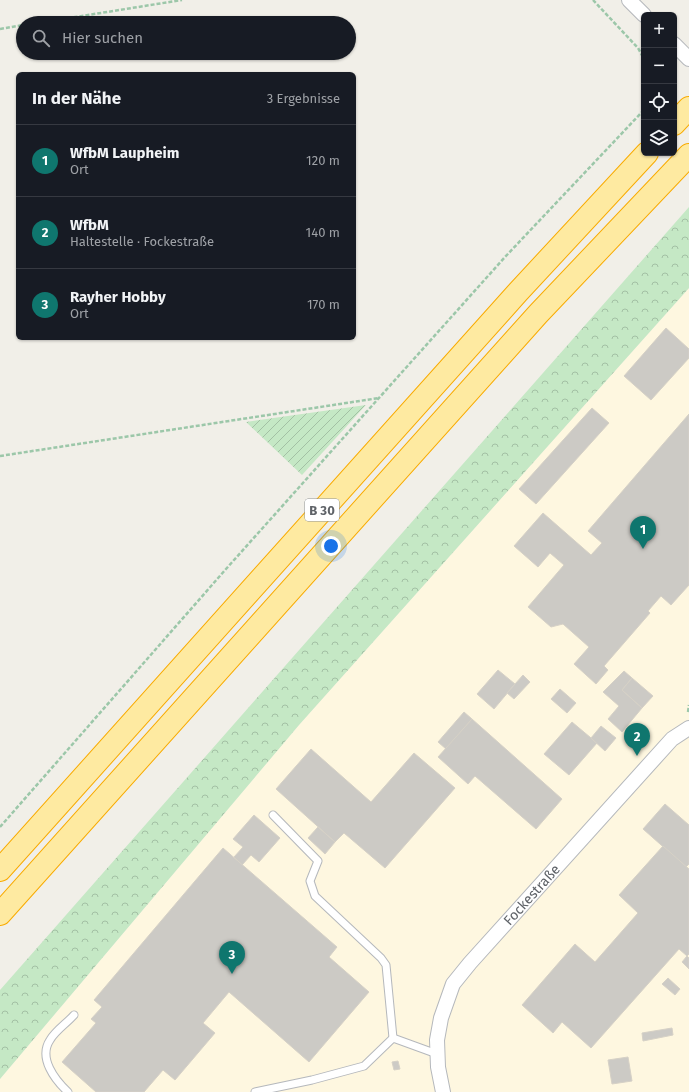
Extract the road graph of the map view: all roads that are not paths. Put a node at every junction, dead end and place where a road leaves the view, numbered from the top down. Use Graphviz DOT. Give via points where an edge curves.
graph roads {
  1 [pos="629,0"];
  2 [pos="641,12"];
  3 [pos="677,47"];
  4 [pos="689,59"];
  5 [pos="689,108"];
  6 [pos="677,121"];
  7 [pos="689,155"];
  8 [pos="644,156"];
  9 [pos="689,728"];
  10 [pos="273,815"];
  11 [pos="0,870"];
  12 [pos="0,914"];
  13 [pos="74,1016"];
  14 [pos="393,1038"];
  15 [pos="437,1054"];
  16 [pos="68,1092"];
  17 [pos="255,1092"];
  18 [pos="443,1092"];
  1 -- 2 [label="street"];
  3 -- 4 [label="street"];
  5 -- 6 [label="highway"];
  7 -- 12 [label="highway, B 30" via="538,314"];
  8 -- 11 [label="highway, B 30" via="518,292"];
  9 -- 15 [label="street, Fockestraße" via="672,739 453,984 441,1018"];
  10 -- 14 [label="lane" via="318,861 310,881 315,896 386,965"];
  13 -- 16 [label="lane" via="49,1040 46,1056 51,1072"];
  14 -- 15 [label="lane"];
  14 -- 17 [label="lane" via="364,1066"];
  15 -- 18 [label="street, Fockestraße"];
}
